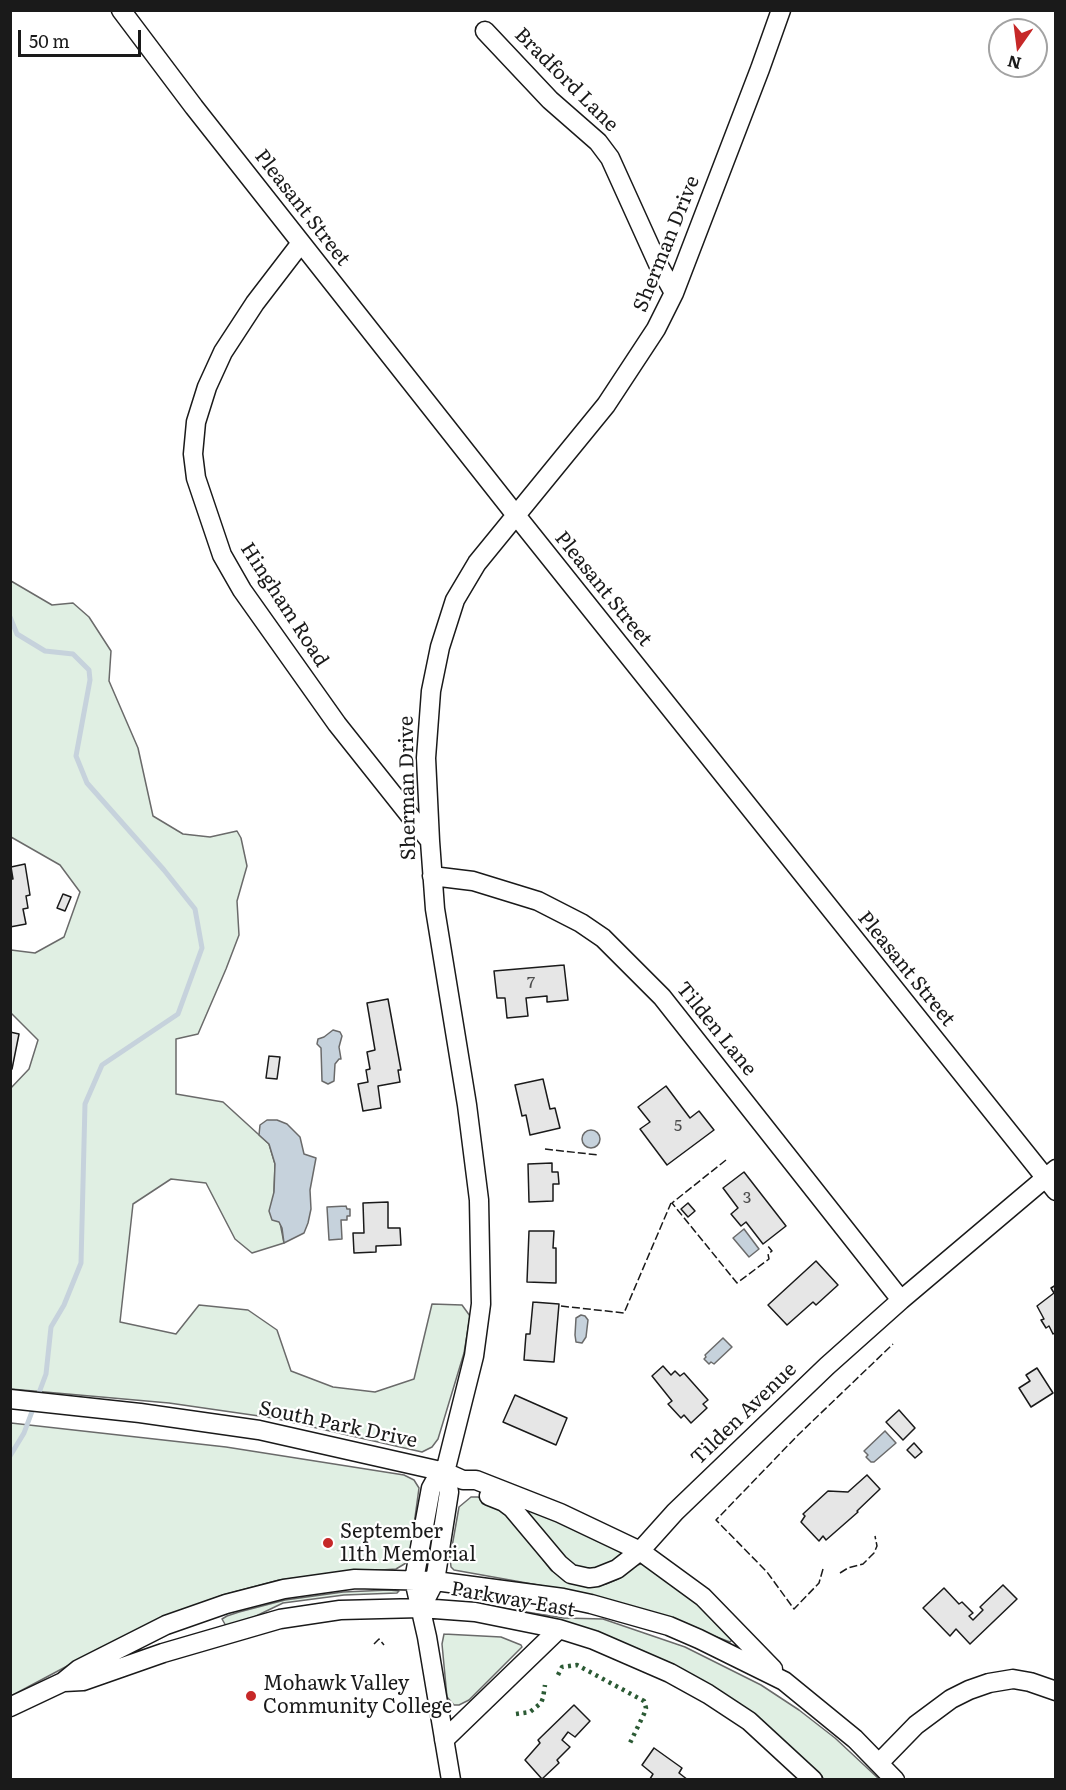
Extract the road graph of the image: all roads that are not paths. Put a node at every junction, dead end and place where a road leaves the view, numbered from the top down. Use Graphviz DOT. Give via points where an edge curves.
graph roads {
  1 [pos="121,10"];
  2 [pos="781,10"];
  3 [pos="485,31"];
  4 [pos="301,243"];
  5 [pos="674,293"];
  6 [pos="514,514"];
  7 [pos="430,841"];
  8 [pos="432,876"];
  9 [pos="1052,1180"];
  10 [pos="902,1300"];
  11 [pos="10,1399"];
  12 [pos="445,1472"];
  13 [pos="463,1480"];
  14 [pos="640,1551"];
  15 [pos="414,1580"];
  16 [pos="435,1581"];
  17 [pos="421,1608"];
  18 [pos="559,1629"];
  19 [pos="784,1681"];
  20 [pos="63,1683"];
  21 [pos="1056,1691"];
  22 [pos="10,1707"];
  23 [pos="444,1740"];
  24 [pos="879,1763"];
  25 [pos="451,1779"];
  26 [pos="813,1779"];
  27 [pos="895,1779"];
  1 -- 4 [label="street, Pleasant Street"];
  2 -- 5 [label="street, Sherman Drive"];
  3 -- 5 [label="street, Bradford Lane" via="610,158"];
  4 -- 6 [label="street, Pleasant Street"];
  4 -- 7 [label="street, Hingham Road" via="223,352 207,387 196,422 196,478 222,555 242,590 338,724"];
  5 -- 6 [label="street, Sherman Drive" via="656,329 606,405"];
  6 -- 7 [label="street, Sherman Drive" via="455,600 440,647 431,691 426,758"];
  6 -- 9 [label="street, Pleasant Street"];
  7 -- 8 [label="street, Sherman Drive"];
  8 -- 10 [label="street, Tilden Lane" via="473,881 538,901 603,938 662,997"];
  8 -- 12 [label="street, Sherman Drive" via="468,1114 480,1241 481,1304 474,1356"];
  9 -- 10 [label="street, Tilden Avenue"];
  10 -- 14 [label="street, Tilden Avenue" via="827,1366 675,1512"];
  11 -- 12 [label="street, South Park Drive" via="259,1430"];
  12 -- 13 [label="street, South Park Drive"];
  12 -- 15 [label="street, Sherman Drive" via="431,1488"];
  12 -- 16 [label="street, Sherman Drive" via="449,1492"];
  13 -- 14 [label="street, South Park Drive" via="476,1479"];
  13 -- 14 [label="street, Tilden Avenue" via="473,1490 512,1508 564,1569 579,1577 605,1575"];
  14 -- 19 [label="street, Parkway East" via="703,1598"];
  15 -- 16 [label="street, Parkway East"];
  15 -- 17 [label="street, Sherman Drive"];
  15 -- 20 [label="street, Parkway East" via="355,1579 284,1589 226,1604 166,1625 79,1669"];
  16 -- 17 [label="street, Sherman Drive"];
  16 -- 19 [label="street, Parkway East" via="563,1598 669,1626"];
  17 -- 18 [label="street, Parkway East" via="475,1612"];
  17 -- 20 [label="street, Parkway East" via="340,1610 280,1619 83,1681"];
  17 -- 23 [label="street, Sherman Drive"];
  18 -- 23 [label="street"];
  18 -- 26 [label="street, Parkway East" via="670,1673 708,1694 749,1721"];
  19 -- 24 [label="street, Parkway East"];
  20 -- 22 [label="street, Parkway East"];
  21 -- 24 [label="street" via="1013,1679 969,1690 916,1725"];
  23 -- 25 [label="street, Sherman Drive"];
  24 -- 27 [label="street, Parkway East"];
}
